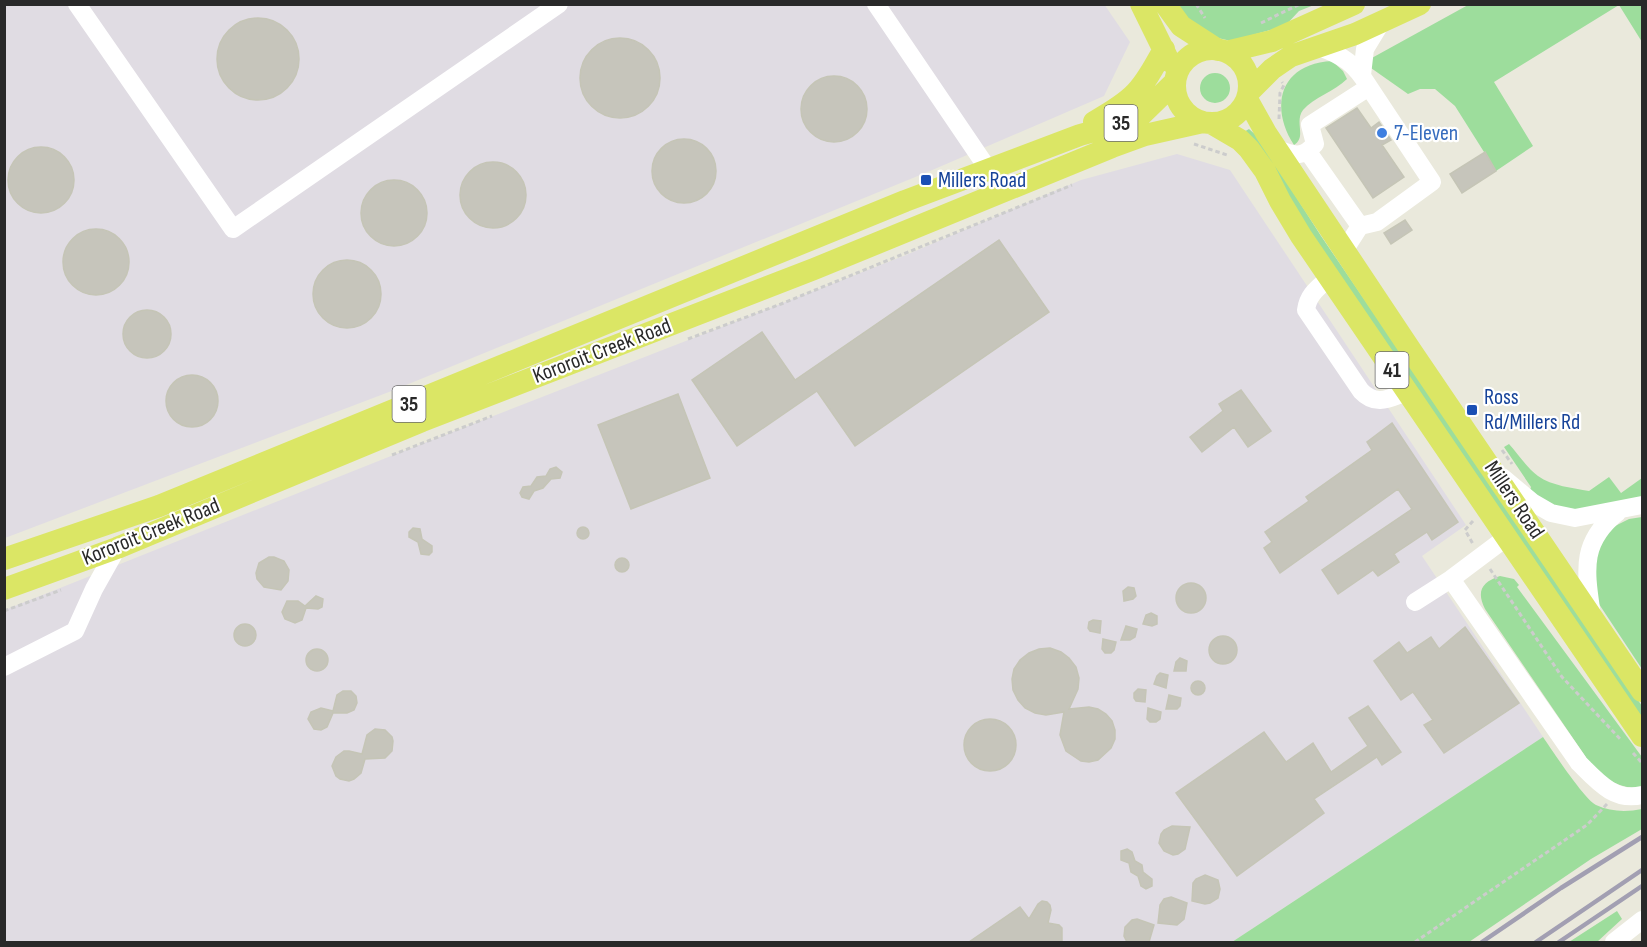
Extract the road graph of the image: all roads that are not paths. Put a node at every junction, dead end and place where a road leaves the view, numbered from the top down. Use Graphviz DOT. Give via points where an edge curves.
graph roads {
  1 [pos="77,4"];
  2 [pos="559,4"];
  3 [pos="876,4"];
  4 [pos="1141,4"];
  5 [pos="1165,4"];
  6 [pos="1354,4"];
  7 [pos="1420,4"];
  8 [pos="1382,21"];
  9 [pos="1319,47"];
  10 [pos="1164,50"];
  11 [pos="1222,51"];
  12 [pos="1176,79"];
  13 [pos="1366,81"];
  14 [pos="1248,96"];
  15 [pos="1207,123"];
  16 [pos="1055,145"];
  17 [pos="1278,149"];
  18 [pos="1308,152"];
  19 [pos="988,169"];
  20 [pos="1013,187"];
  21 [pos="1360,226"];
  22 [pos="1344,251"];
  23 [pos="1329,278"];
  24 [pos="659,302"];
  25 [pos="676,334"];
  26 [pos="1407,392"];
  27 [pos="1492,468"];
  28 [pos="1642,505"];
  29 [pos="1620,511"];
  30 [pos="1507,537"];
  31 [pos="117,548"];
  32 [pos="4,559"];
  33 [pos="1450,579"];
  34 [pos="4,589"];
  35 [pos="1414,602"];
  36 [pos="1592,616"];
  37 [pos="4,668"];
  38 [pos="1642,691"];
  39 [pos="1642,736"];
  40 [pos="1642,795"];
  41 [pos="1642,920"];
  42 [pos="1614,942"];
  1 -- 2 [label="street" via="233,229"];
  3 -- 19 [label="street"];
  4 -- 10 [label="main road"];
  5 -- 11 [label="main road" via="1188,32"];
  6 -- 11 [label="main road, 35" via="1272,40"];
  7 -- 8 [label="main road, 35"];
  8 -- 9 [label="main road, 35"];
  8 -- 13 [label="street" via="1365,49"];
  9 -- 13 [label="street" via="1352,63"];
  9 -- 14 [label="main road, 35" via="1280,62"];
  10 -- 12 [label="main road"];
  10 -- 16 [label="main road" via="1133,98"];
  11 -- 12 [label="main road, 35" via="1197,52 1181,66"];
  11 -- 14 [label="main road" via="1238,59 1245,70"];
  12 -- 15 [label="main road" via="1181,107 1191,117"];
  12 -- 16 [label="main road, Kororoit Creek Road / 35" via="1132,119"];
  13 -- 18 [label="street" via="1310,125 1314,144"];
  13 -- 21 [label="street" via="1432,182 1377,222"];
  14 -- 15 [label="main road, 35" via="1233,117"];
  14 -- 17 [label="main road, Millers Road / 41"];
  15 -- 20 [label="main road, Kororoit Creek Road / 35" via="1145,135"];
  15 -- 23 [label="main road, Millers Road / 41" via="1240,140 1266,171 1285,210"];
  16 -- 19 [label="main road, Kororoit Creek Road / 35"];
  17 -- 18 [label="street" via="1299,155"];
  17 -- 22 [label="main road, Millers Road / 41"];
  18 -- 21 [label="street"];
  19 -- 20 [label="main road"];
  19 -- 24 [label="main road, Kororoit Creek Road / 35"];
  20 -- 25 [label="main road, Kororoit Creek Road / 35"];
  21 -- 22 [label="street"];
  22 -- 27 [label="main road, Millers Road / 41"];
  23 -- 26 [label="main road, Millers Road / 41"];
  23 -- 26 [label="street" via="1312,293 1306,310 1361,391 1375,401"];
  24 -- 25 [label="main road"];
  24 -- 32 [label="main road, Kororoit Creek Road / 35" via="159,506"];
  25 -- 31 [label="main road, Kororoit Creek Road / 35" via="422,421"];
  26 -- 30 [label="main road, Millers Road / 41"];
  27 -- 29 [label="street" via="1551,513 1575,518"];
  27 -- 36 [label="main road, Millers Road / 41"];
  28 -- 29 [label="street"];
  29 -- 36 [label="street" via="1603,523 1587,561"];
  30 -- 33 [label="street"];
  30 -- 39 [label="main road, Millers Road / 41"];
  31 -- 34 [label="main road, Kororoit Creek Road / 35"];
  31 -- 37 [label="street" via="75,631"];
  33 -- 35 [label="street"];
  33 -- 40 [label="street" via="1579,763 1617,795"];
  36 -- 38 [label="main road, Millers Road / 41"];
  41 -- 42 [label="street"];
}
